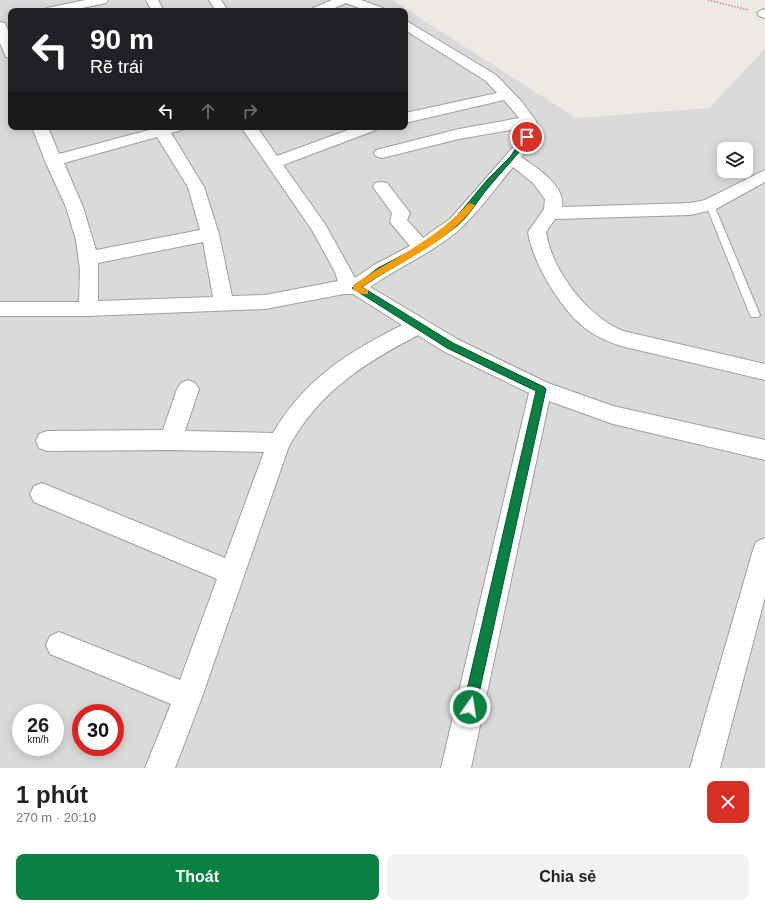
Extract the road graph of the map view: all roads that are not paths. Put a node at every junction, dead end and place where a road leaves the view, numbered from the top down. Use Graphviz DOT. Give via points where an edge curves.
graph roads {
  1 [pos="102,0"];
  2 [pos="343,0"];
  3 [pos="349,0"];
  4 [pos="66,8"];
  5 [pos="324,8"];
  6 [pos="371,8"];
  7 [pos="0,26"];
  8 [pos="408,26"];
  9 [pos="420,32"];
  10 [pos="408,38"];
  11 [pos="8,46"];
  12 [pos="508,95"];
  13 [pos="408,117"];
  14 [pos="528,121"];
  15 [pos="41,130"];
  16 [pos="160,130"];
  17 [pos="169,130"];
  18 [pos="252,130"];
  19 [pos="362,130"];
  20 [pos="132,133"];
  21 [pos="382,153"];
  22 [pos="53,161"];
  23 [pos="516,161"];
  24 [pos="275,162"];
  25 [pos="765,175"];
  26 [pos="381,187"];
  27 [pos="710,205"];
  28 [pos="550,213"];
  29 [pos="210,234"];
  30 [pos="422,248"];
  31 [pos="89,258"];
  32 [pos="352,287"];
  33 [pos="224,304"];
  34 [pos="0,309"];
  35 [pos="88,309"];
  36 [pos="755,315"];
  37 [pos="417,326"];
  38 [pos="765,372"];
  39 [pos="188,389"];
  40 [pos="541,389"];
  41 [pos="171,440"];
  42 [pos="47,441"];
  43 [pos="279,443"];
  44 [pos="765,450"];
  45 [pos="42,494"];
  46 [pos="765,550"];
  47 [pos="232,573"];
  48 [pos="59,645"];
  49 [pos="188,697"];
  50 [pos="160,768"];
  51 [pos="456,768"];
  52 [pos="705,768"];
  1 -- 4 [label="street"];
  2 -- 5 [label="street"];
  3 -- 6 [label="street"];
  7 -- 11 [label="street"];
  8 -- 9 [label="street"];
  9 -- 10 [label="street"];
  9 -- 12 [label="street" via="484,73"];
  12 -- 13 [label="street"];
  12 -- 14 [label="street"];
  14 -- 21 [label="street" via="459,134"];
  14 -- 23 [label="street" via="530,128"];
  15 -- 22 [label="street"];
  16 -- 20 [label="street"];
  17 -- 29 [label="street" via="196,187"];
  18 -- 24 [label="street"];
  19 -- 24 [label="street"];
  20 -- 22 [label="street"];
  22 -- 31 [label="street" via="77,217"];
  23 -- 28 [label="street" via="544,184 553,196"];
  23 -- 30 [label="street" via="490,182 463,216"];
  24 -- 32 [label="street" via="326,240"];
  25 -- 27 [label="street"];
  26 -- 30 [label="street" via="401,213 399,222"];
  27 -- 28 [label="street" via="690,209"];
  27 -- 36 [label="lane"];
  28 -- 38 [label="street" via="537,232 540,250 589,321 622,338"];
  29 -- 31 [label="street"];
  29 -- 33 [label="street"];
  30 -- 32 [label="street"];
  31 -- 35 [label="street"];
  32 -- 33 [label="street" via="277,301"];
  32 -- 37 [label="street"];
  33 -- 35 [label="street"];
  34 -- 35 [label="street"];
  37 -- 40 [label="street" via="479,360"];
  37 -- 43 [label="street" via="371,352 322,387 295,417"];
  39 -- 41 [label="street"];
  40 -- 44 [label="street" via="613,415"];
  40 -- 51 [label="street"];
  41 -- 42 [label="street"];
  41 -- 43 [label="street"];
  43 -- 47 [label="street"];
  45 -- 47 [label="street"];
  46 -- 52 [label="street"];
  47 -- 49 [label="street"];
  48 -- 49 [label="street"];
  49 -- 50 [label="street"];
}
